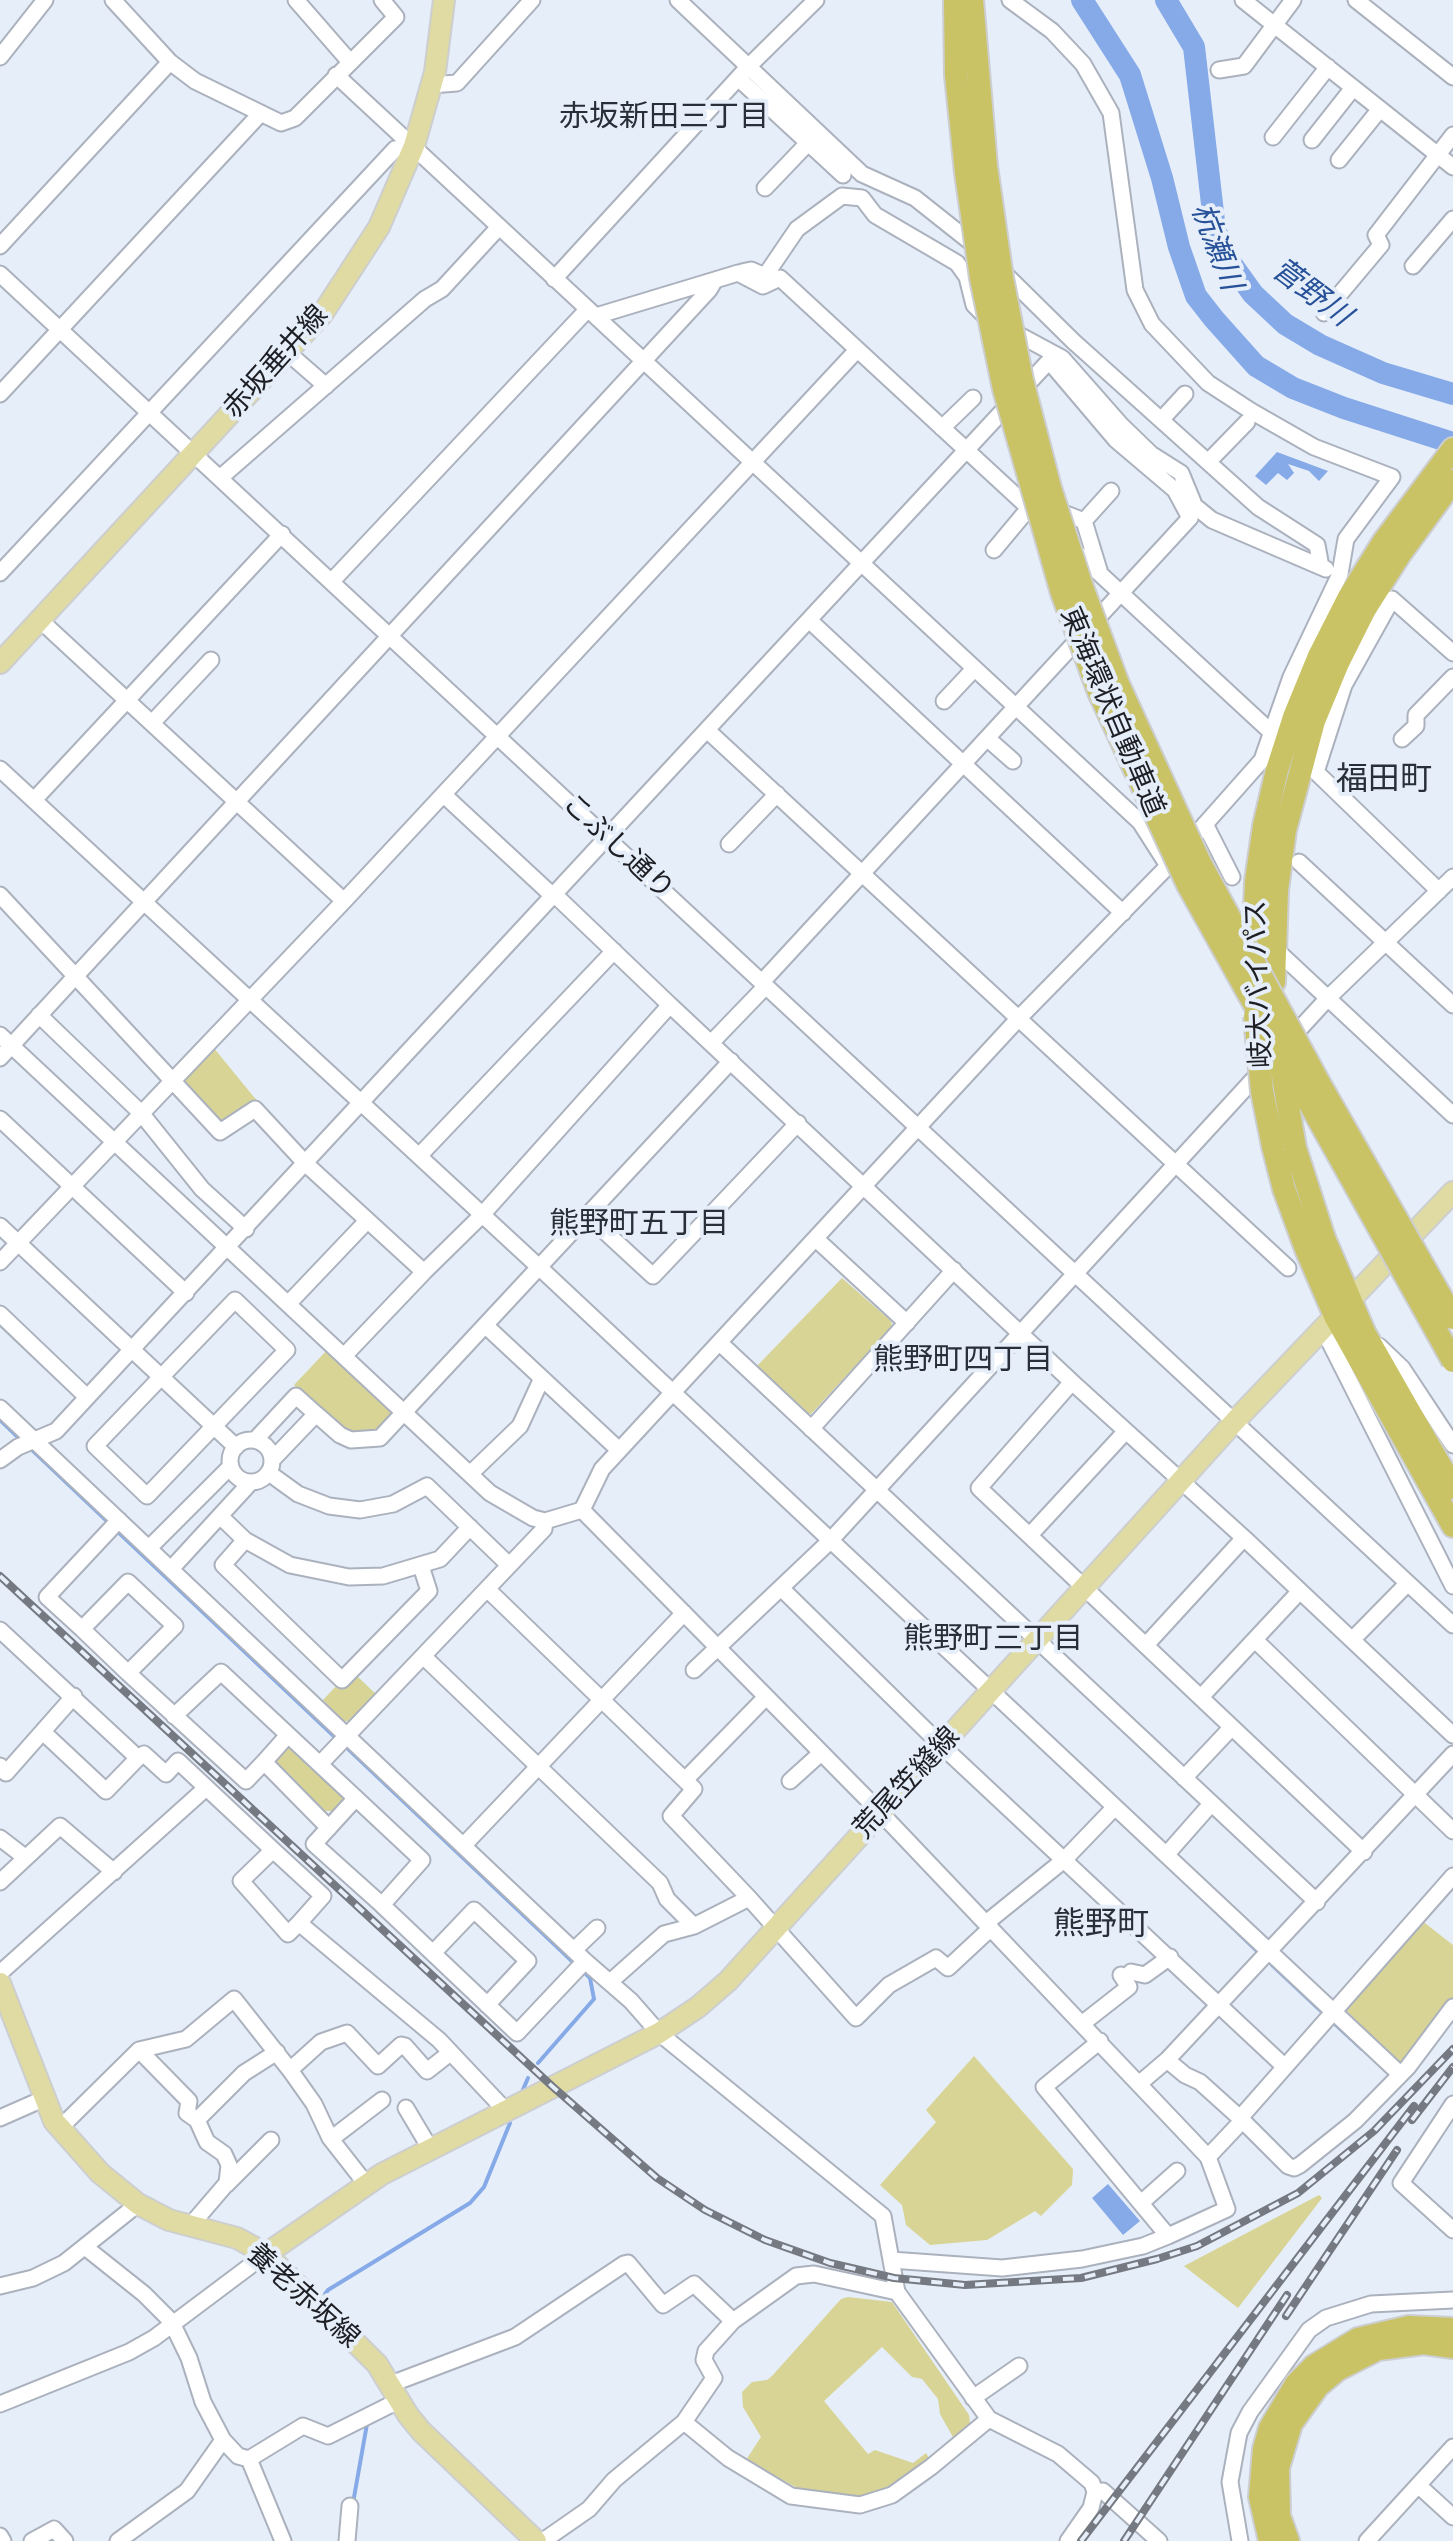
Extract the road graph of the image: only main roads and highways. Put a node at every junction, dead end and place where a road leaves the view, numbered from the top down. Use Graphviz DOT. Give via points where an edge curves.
graph roads {
  1 [pos="444,0"];
  2 [pos="955,0"];
  3 [pos="972,0"];
  4 [pos="1453,449"];
  5 [pos="1440,486"];
  6 [pos="4,650"];
  7 [pos="1448,1206"];
  8 [pos="1336,1315"];
  9 [pos="1453,1318"];
  10 [pos="1453,1361"];
  11 [pos="1453,1488"];
  12 [pos="1453,1526"];
  13 [pos="0,1983"];
  14 [pos="6,2014"];
  15 [pos="266,2254"];
  16 [pos="1453,2329"];
  17 [pos="1453,2346"];
  18 [pos="540,2541"];
  19 [pos="1270,2541"];
  20 [pos="1288,2541"];
  1 -- 6 [label="main road, 赤坂垂井線" via="414,146 380,228 323,313 40,620"];
  2 -- 10 [label="highway, 東海環状自動車道, bridge" via="956,75 981,278 1008,406 1062,593 1113,724 1188,885"];
  3 -- 9 [label="highway, 東海環状自動車道, bridge" via="1002,278 1022,380 1082,587 1200,863"];
  4 -- 5 [label="highway, 岐大バイパス"];
  5 -- 8 [label="highway, 岐大バイパス, bridge" via="1365,609 1314,721 1284,830 1264,943 1284,1147 1305,1186"];
  7 -- 8 [label="main road, 荒尾笠縫線"];
  8 -- 11 [label="highway, 岐大バイパス" via="1365,1334"];
  8 -- 12 [label="highway, 岐大バイパス"];
  8 -- 15 [label="main road, 荒尾笠縫線" via="698,2007 660,2033 366,2184"];
  13 -- 14 [label="main road, 養老赤坂線"];
  14 -- 15 [label="main road, 養老赤坂線" via="60,2128 100,2172 169,2220 238,2238"];
  15 -- 18 [label="main road, 養老赤坂線" via="377,2364 421,2431"];
  16 -- 19 [label="highway" via="1410,2327 1358,2339 1296,2384 1264,2449 1260,2497"];
  17 -- 20 [label="highway" via="1378,2349 1337,2370 1311,2394 1292,2424 1278,2468 1279,2516"];
}
